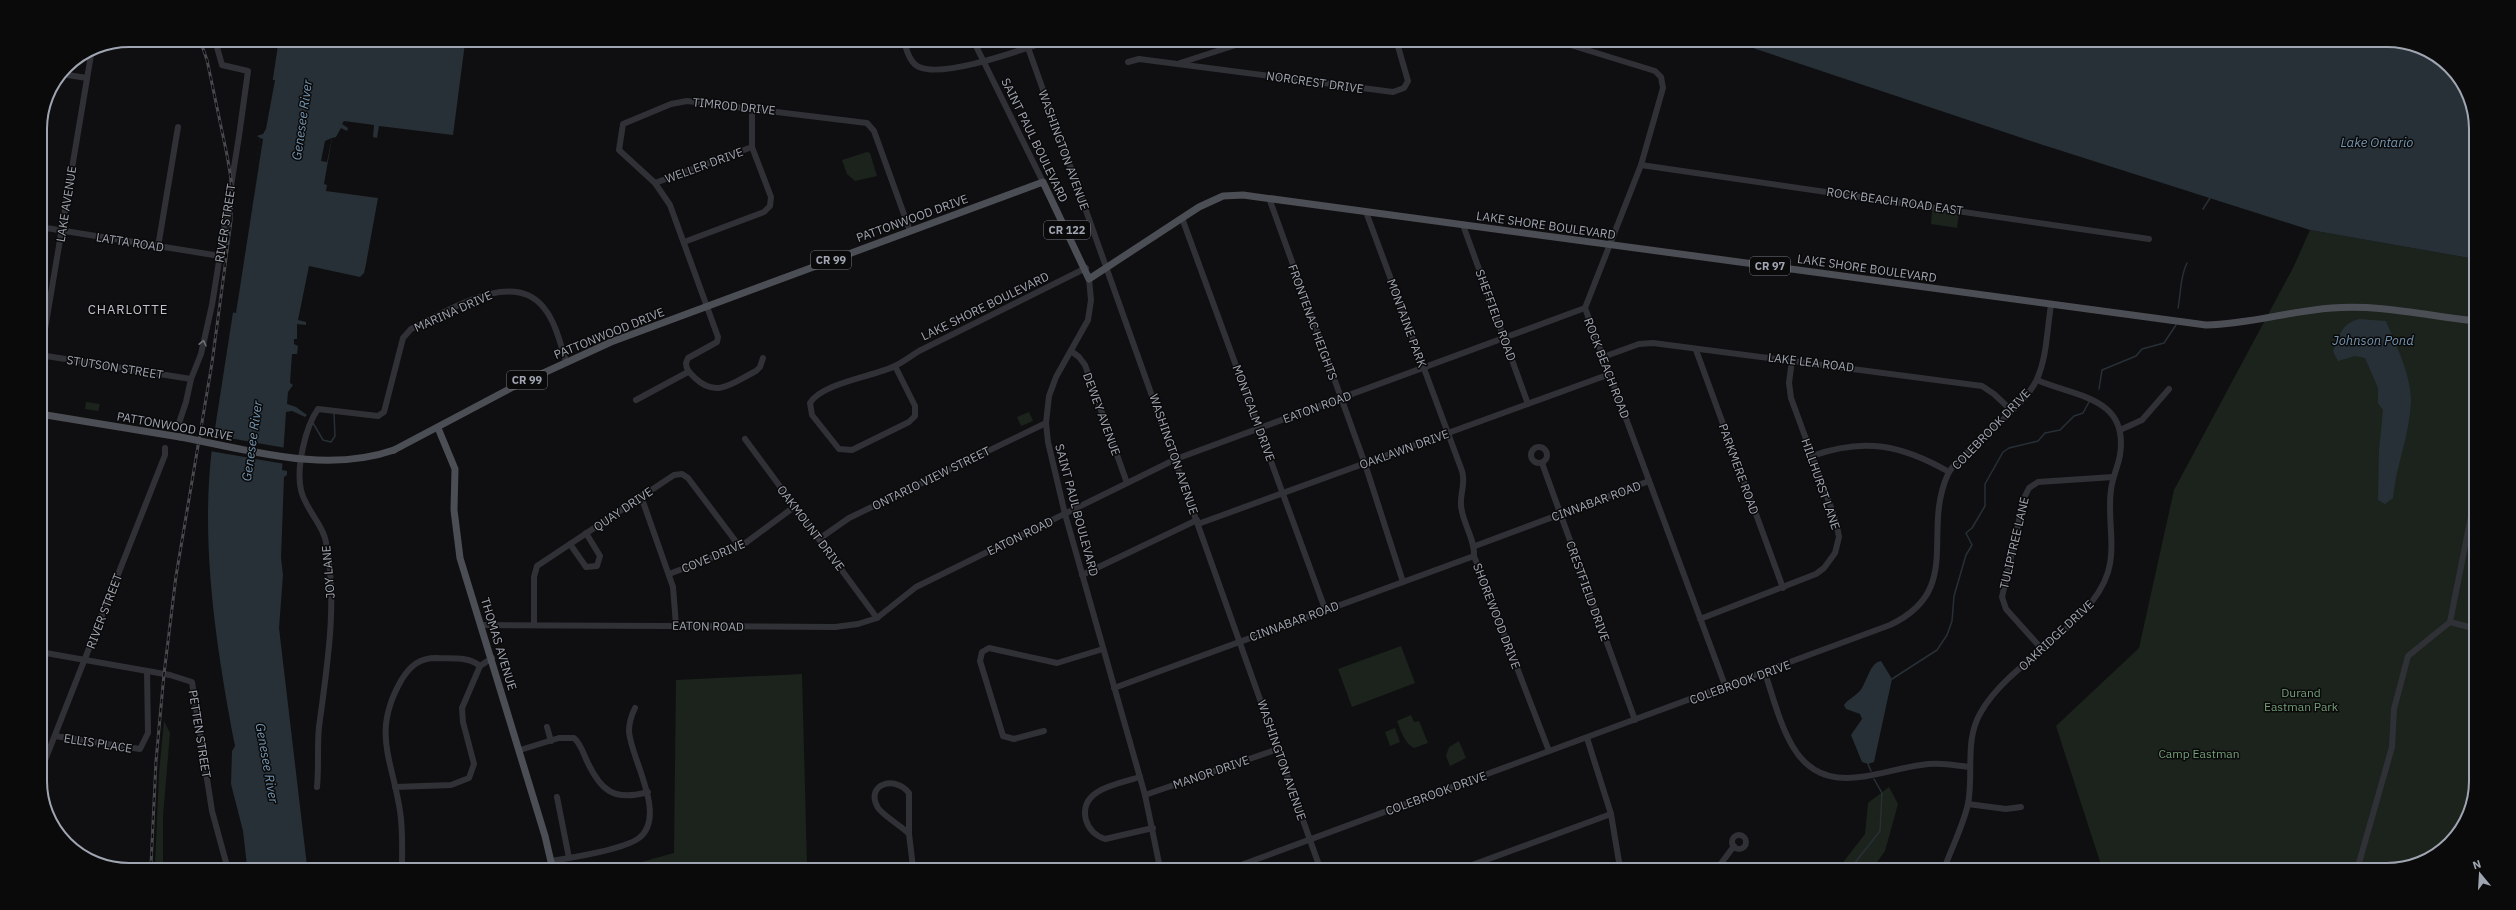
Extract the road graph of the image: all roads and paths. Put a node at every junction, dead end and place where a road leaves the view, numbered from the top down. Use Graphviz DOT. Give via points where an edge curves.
graph roads {
  1 [pos="216,47"];
  2 [pos="906,47"];
  3 [pos="977,47"];
  4 [pos="1022,47"];
  5 [pos="1028,47"];
  6 [pos="1230,47"];
  7 [pos="1398,47"];
  8 [pos="1577,47"];
  9 [pos="91,56"];
  10 [pos="984,61"];
  11 [pos="1128,62"];
  12 [pos="1179,64"];
  13 [pos="67,75"];
  14 [pos="87,78"];
  15 [pos="752,108"];
  16 [pos="178,127"];
  17 [pos="752,147"];
  18 [pos="1642,165"];
  19 [pos="1043,182"];
  20 [pos="655,183"];
  21 [pos="1269,198"];
  22 [pos="1366,212"];
  23 [pos="1182,218"];
  24 [pos="1463,225"];
  25 [pos="47,229"];
  26 [pos="62,231"];
  27 [pos="910,231"];
  28 [pos="2149,239"];
  29 [pos="684,242"];
  30 [pos="1611,244"];
  31 [pos="158,247"];
  32 [pos="220,256"];
  33 [pos="1086,268"];
  34 [pos="1107,268"];
  35 [pos="1089,279"];
  36 [pos="707,305"];
  37 [pos="2051,305"];
  38 [pos="1585,308"];
  39 [pos="47,320"];
  40 [pos="2469,320"];
  41 [pos="1504,338"];
  42 [pos="1696,350"];
  43 [pos="1071,351"];
  44 [pos="47,357"];
  45 [pos="1603,357"];
  46 [pos="763,358"];
  47 [pos="1792,360"];
  48 [pos="566,361"];
  49 [pos="895,366"];
  50 [pos="1423,368"];
  51 [pos="688,372"];
  52 [pos="1610,374"];
  53 [pos="191,379"];
  54 [pos="2037,380"];
  55 [pos="2169,389"];
  56 [pos="1341,398"];
  57 [pos="636,400"];
  58 [pos="1528,404"];
  59 [pos="2011,410"];
  60 [pos="384,412"];
  61 [pos="47,415"];
  62 [pos="179,423"];
  63 [pos="1046,423"];
  64 [pos="438,428"];
  65 [pos="1260,428"];
  66 [pos="2120,430"];
  67 [pos="1447,434"];
  68 [pos="745,439"];
  69 [pos="165,448"];
  70 [pos="1812,456"];
  71 [pos="1176,459"];
  72 [pos="1542,463"];
  73 [pos="1365,464"];
  74 [pos="1949,472"];
  75 [pos="2113,477"];
  76 [pos="1649,481"];
  77 [pos="1127,483"];
  78 [pos="1283,493"];
  79 [pos="642,496"];
  80 [pos="794,507"];
  81 [pos="1064,514"];
  82 [pos="1561,514"];
  83 [pos="1198,522"];
  84 [pos="2469,526"];
  85 [pos="586,533"];
  86 [pos="819,539"];
  87 [pos="570,544"];
  88 [pos="1475,546"];
  89 [pos="740,547"];
  90 [pos="1474,556"];
  91 [pos="669,574"];
  92 [pos="1082,575"];
  93 [pos="1403,582"];
  94 [pos="1783,588"];
  95 [pos="1325,609"];
  96 [pos="876,618"];
  97 [pos="1700,619"];
  98 [pos="2450,622"];
  99 [pos="482,625"];
  100 [pos="534,625"];
  101 [pos="676,625"];
  102 [pos="2469,627"];
  103 [pos="1239,640"];
  104 [pos="2041,648"];
  105 [pos="1103,649"];
  106 [pos="47,653"];
  107 [pos="492,658"];
  108 [pos="85,659"];
  109 [pos="480,666"];
  110 [pos="146,671"];
  111 [pos="1764,673"];
  112 [pos="1114,688"];
  113 [pos="1726,688"];
  114 [pos="635,708"];
  115 [pos="1635,720"];
  116 [pos="547,727"];
  117 [pos="1044,731"];
  118 [pos="56,736"];
  119 [pos="1587,738"];
  120 [pos="551,741"];
  121 [pos="1278,749"];
  122 [pos="520,750"];
  123 [pos="1549,751"];
  124 [pos="47,757"];
  125 [pos="1970,767"];
  126 [pos="1140,777"];
  127 [pos="317,787"];
  128 [pos="395,787"];
  129 [pos="648,792"];
  130 [pos="1145,795"];
  131 [pos="557,797"];
  132 [pos="1968,804"];
  133 [pos="2021,807"];
  134 [pos="1611,814"];
  135 [pos="1153,828"];
  136 [pos="909,834"];
  137 [pos="1310,839"];
  138 [pos="1734,846"];
  139 [pos="568,858"];
  140 [pos="226,863"];
  141 [pos="402,863"];
  142 [pos="551,863"];
  143 [pos="554,863"];
  144 [pos="913,863"];
  145 [pos="1159,863"];
  146 [pos="1246,863"];
  147 [pos="1318,863"];
  148 [pos="1478,863"];
  149 [pos="1619,863"];
  150 [pos="1721,863"];
  151 [pos="1946,863"];
  152 [pos="2359,863"];
  1 -- 32 [label="street, RIVER STREET" via="222,65 248,70"];
  2 -- 10 [label="street" via="912,61 919,67 937,70"];
  3 -- 10 [label="street, SAINT PAUL BOULEVARD / CR 122"];
  4 -- 10 [label="street"];
  5 -- 34 [label="street, WASHINGTON AVENUE"];
  6 -- 12 [label="street, NORCREST DRIVE"];
  7 -- 12 [label="street, NORCREST DRIVE" via="1408,81 1404,88 1397,91"];
  8 -- 18 [label="street, ROCK BEACH ROAD" via="1655,71 1661,77 1663,88"];
  9 -- 14 [label="street, LAKE AVENUE"];
  10 -- 19 [label="street, SAINT PAUL BOULEVARD / CR 122"];
  11 -- 12 [label="street, NORCREST DRIVE" via="1140,59"];
  13 -- 14 [label="street"];
  14 -- 26 [label="street, LAKE AVENUE"];
  15 -- 17 [label="street"];
  15 -- 20 [label="street, TIMROD DRIVE" via="683,101 623,124 619,150"];
  15 -- 27 [label="street, TIMROD DRIVE" via="870,125"];
  16 -- 31 [label="street"];
  17 -- 20 [label="street, WELLER DRIVE"];
  17 -- 29 [label="street" via="771,197 770,206 764,212"];
  18 -- 28 [label="street, ROCK BEACH ROAD EAST"];
  18 -- 30 [label="street, ROCK BEACH ROAD"];
  19 -- 27 [label="main road, PATTONWOOD DRIVE / CR 99"];
  19 -- 33 [label="main road, SAINT PAUL BOULEVARD / CR 122"];
  20 -- 29 [label="street, TIMROD DRIVE" via="670,206"];
  21 -- 22 [label="main road, LAKE SHORE BOULEVARD / CR 97"];
  21 -- 23 [label="main road, LAKE SHORE BOULEVARD / CR 97" via="1222,196"];
  21 -- 56 [label="street, FRONTENAC HEIGHTS"];
  22 -- 24 [label="main road, LAKE SHORE BOULEVARD / CR 97"];
  22 -- 50 [label="street, MONTAINE PARK"];
  23 -- 34 [label="main road, LAKE SHORE BOULEVARD / CR 97"];
  23 -- 65 [label="street, MONTCALM DRIVE"];
  24 -- 30 [label="main road, LAKE SHORE BOULEVARD / CR 97"];
  24 -- 41 [label="street, SHEFFIELD ROAD"];
  25 -- 26 [label="street, LATTA ROAD"];
  26 -- 31 [label="street, LATTA ROAD"];
  26 -- 39 [label="street, LAKE AVENUE"];
  27 -- 36 [label="main road, PATTONWOOD DRIVE / CR 99"];
  29 -- 36 [label="street, TIMROD DRIVE"];
  30 -- 37 [label="main road, LAKE SHORE BOULEVARD / CR 97"];
  30 -- 38 [label="street, ROCK BEACH ROAD"];
  31 -- 32 [label="street, LATTA ROAD"];
  53 -- 32 [label="street, RIVER STREET, one-way" via="201,354"];
  33 -- 35 [label="main road, SAINT PAUL BOULEVARD / CR 122"];
  33 -- 49 [label="street, LAKE SHORE BOULEVARD" via="919,351"];
  34 -- 35 [label="main road, LAKE SHORE BOULEVARD / CR 97"];
  34 -- 71 [label="street, WASHINGTON AVENUE"];
  35 -- 43 [label="street, SAINT PAUL BOULEVARD / CR 122" via="1091,300 1088,320"];
  36 -- 48 [label="main road, PATTONWOOD DRIVE / CR 99"];
  36 -- 51 [label="street, TIMROD DRIVE" via="719,340 688,358"];
  37 -- 40 [label="main road, LAKE SHORE BOULEVARD / CR 97" via="2206,324 2235,324 2332,308 2355,307"];
  37 -- 54 [label="street, COLEBROOK DRIVE"];
  38 -- 41 [label="street, EATON ROAD"];
  38 -- 45 [label="street, ROCK BEACH ROAD"];
  41 -- 50 [label="street, EATON ROAD"];
  41 -- 58 [label="street, SHEFFIELD ROAD"];
  42 -- 45 [label="street, LAKE LEA ROAD" via="1648,343"];
  42 -- 47 [label="street, LAKE LEA ROAD"];
  42 -- 94 [label="street, PARKMERE ROAD"];
  43 -- 63 [label="street, SAINT PAUL BOULEVARD / CR 122" via="1052,386"];
  43 -- 77 [label="street, DEWEY AVENUE" via="1085,365"];
  44 -- 53 [label="street, STUTSON STREET"];
  45 -- 52 [label="street, ROCK BEACH ROAD"];
  46 -- 51 [label="street" via="756,371 718,389 706,387"];
  47 -- 59 [label="street, LAKE LEA ROAD" via="1982,386"];
  47 -- 70 [label="street, HILLHURST LANE" via="1789,383 1791,398"];
  48 -- 60 [label="street, MARINA DRIVE" via="553,322 538,301 515,291 490,292 411,329 403,338"];
  48 -- 64 [label="main road, PATTONWOOD DRIVE / CR 99"];
  49 -- 49 [label="street, LAKE SHORE BOULEVARD" via="915,406 915,416 909,422 852,450 840,449 812,415 812,399 848,381"];
  50 -- 56 [label="street, EATON ROAD"];
  50 -- 67 [label="street, MONTAINE PARK"];
  51 -- 57 [label="street"];
  52 -- 58 [label="street, OAKLAWN DRIVE"];
  52 -- 76 [label="street, ROCK BEACH ROAD"];
  53 -- 62 [label="street, RIVER STREET"];
  54 -- 59 [label="street, COLEBROOK DRIVE"];
  54 -- 66 [label="street" via="2100,403 2113,416"];
  55 -- 66 [label="street" via="2142,420"];
  56 -- 65 [label="street, EATON ROAD"];
  56 -- 73 [label="street, FRONTENAC HEIGHTS"];
  58 -- 67 [label="street, OAKLAWN DRIVE"];
  59 -- 74 [label="street, COLEBROOK DRIVE"];
  60 -- 127 [label="street, JOY LANE" via="378,416 318,409 312,418 300,462 301,490 326,541 331,597 329,652 319,729"];
  61 -- 64 [label="main road, PATTONWOOD DRIVE, bridge" via="323,461 359,460 394,450"];
  63 -- 81 [label="street, SAINT PAUL BOULEVARD / CR 122" via="1049,451"];
  63 -- 86 [label="street, ONTARIO VIEW STREET" via="848,518"];
  64 -- 99 [label="main road, THOMAS AVENUE" via="455,469 456,539"];
  65 -- 71 [label="street, EATON ROAD"];
  65 -- 78 [label="street, MONTCALM DRIVE"];
  66 -- 75 [label="street, OAKRIDGE DRIVE" via="2120,455"];
  67 -- 73 [label="street, OAKLAWN DRIVE"];
  67 -- 88 [label="street, SHOREWOOD DRIVE" via="1464,475 1461,505"];
  68 -- 80 [label="street, OAKMOUNT DRIVE"];
  69 -- 108 [label="street, RIVER STREET" via="166,455"];
  70 -- 74 [label="street" via="1850,446 1880,446 1910,453"];
  70 -- 94 [label="street, HILLHURST LANE" via="1836,521 1838,545 1824,568 1807,579"];
  71 -- 77 [label="street, EATON ROAD"];
  71 -- 83 [label="street, WASHINGTON AVENUE"];
  72 -- 82 [label="street, CRESTFIELD DRIVE"];
  73 -- 78 [label="street, OAKLAWN DRIVE"];
  73 -- 93 [label="street, FRONTENAC HEIGHTS"];
  74 -- 111 [label="street, COLEBROOK DRIVE" via="1938,510 1935,575 1928,594 1916,610 1890,626"];
  75 -- 104 [label="street, OAKRIDGE DRIVE" via="2109,502 2110,561 2105,581 2092,604"];
  75 -- 104 [label="street, TULIPTREE LANE" via="2038,482 2029,488 2024,498 2002,597 2006,609"];
  76 -- 82 [label="street, CINNABAR ROAD"];
  76 -- 97 [label="street, ROCK BEACH ROAD"];
  77 -- 81 [label="street, EATON ROAD"];
  78 -- 83 [label="street, OAKLAWN DRIVE"];
  78 -- 95 [label="street, MONTCALM DRIVE"];
  79 -- 85 [label="street, QUAY DRIVE"];
  79 -- 89 [label="street, QUAY DRIVE" via="674,475 685,475"];
  79 -- 91 [label="street"];
  80 -- 86 [label="street, OAKMOUNT DRIVE"];
  80 -- 89 [label="street, COVE DRIVE"];
  81 -- 92 [label="street, SAINT PAUL BOULEVARD / CR 122"];
  81 -- 96 [label="street, EATON ROAD" via="916,586"];
  82 -- 88 [label="street, CINNABAR ROAD"];
  82 -- 115 [label="street, CRESTFIELD DRIVE"];
  83 -- 92 [label="street, OAKLAWN DRIVE"];
  83 -- 103 [label="street, WASHINGTON AVENUE"];
  84 -- 98 [label="street"];
  85 -- 87 [label="street, QUAY DRIVE"];
  85 -- 87 [label="street" via="600,556 597,566 586,566"];
  86 -- 96 [label="street, OAKMOUNT DRIVE"];
  87 -- 100 [label="street, QUAY DRIVE" via="535,569"];
  88 -- 90 [label="street, SHOREWOOD DRIVE"];
  89 -- 91 [label="street, COVE DRIVE"];
  90 -- 93 [label="street, CINNABAR ROAD"];
  90 -- 123 [label="street, SHOREWOOD DRIVE"];
  91 -- 101 [label="street" via="675,594"];
  92 -- 105 [label="street, SAINT PAUL BOULEVARD / CR 122"];
  93 -- 95 [label="street, CINNABAR ROAD"];
  94 -- 97 [label="street, HILLHURST LANE"];
  95 -- 103 [label="street, CINNABAR ROAD"];
  96 -- 101 [label="street, EATON ROAD" via="858,624 835,627"];
  97 -- 113 [label="street, ROCK BEACH ROAD"];
  98 -- 102 [label="street"];
  98 -- 152 [label="street" via="2408,656 2394,709 2392,746"];
  99 -- 100 [label="street, EATON ROAD"];
  99 -- 107 [label="main road, THOMAS AVENUE"];
  100 -- 101 [label="street, EATON ROAD"];
  103 -- 112 [label="street, CINNABAR ROAD"];
  103 -- 121 [label="street, WASHINGTON AVENUE"];
  104 -- 125 [label="street, OAKRIDGE DRIVE" via="1984,707 1973,731"];
  105 -- 112 [label="street, SAINT PAUL BOULEVARD / CR 122"];
  105 -- 117 [label="street" via="1057,663 989,648 982,652 980,661 1003,736 1014,739"];
  106 -- 108 [label="street, PETTEN STREET"];
  107 -- 109 [label="street"];
  107 -- 122 [label="main road, THOMAS AVENUE"];
  108 -- 110 [label="street, PETTEN STREET"];
  108 -- 118 [label="street, RIVER STREET"];
  109 -- 128 [label="street" via="462,708 474,764 471,774 458,784"];
  109 -- 128 [label="street" via="464,659 425,659 415,663 405,676 390,706 385,731 387,761"];
  110 -- 118 [label="street, ELLIS PLACE" via="148,733 140,750"];
  110 -- 140 [label="street, PETTEN STREET" via="192,682 212,811"];
  111 -- 113 [label="street, COLEBROOK DRIVE"];
  111 -- 125 [label="street" via="1793,747 1805,762 1819,773 1841,778 1867,776 1925,764"];
  112 -- 126 [label="street, SAINT PAUL BOULEVARD / CR 122"];
  113 -- 115 [label="street, COLEBROOK DRIVE"];
  114 -- 129 [label="street" via="630,719 630,740"];
  115 -- 119 [label="street, COLEBROOK DRIVE"];
  116 -- 120 [label="street"];
  118 -- 124 [label="street, RIVER STREET"];
  119 -- 123 [label="street, COLEBROOK DRIVE"];
  119 -- 134 [label="street"];
  120 -- 122 [label="street"];
  120 -- 129 [label="street" via="565,737 577,740 594,776 605,789 627,795"];
  121 -- 130 [label="street, MANOR DRIVE"];
  121 -- 137 [label="street, WASHINGTON AVENUE"];
  122 -- 142 [label="main road, THOMAS AVENUE"];
  123 -- 137 [label="street, COLEBROOK DRIVE"];
  125 -- 132 [label="street, OAKRIDGE DRIVE"];
  126 -- 130 [label="street, SAINT PAUL BOULEVARD / CR 122"];
  126 -- 135 [label="street" via="1092,795 1086,806 1086,819 1093,832 1105,839"];
  128 -- 141 [label="street" via="401,814"];
  129 -- 139 [label="street" via="648,824 639,838 627,844"];
  130 -- 135 [label="street, SAINT PAUL BOULEVARD / CR 122"];
  131 -- 139 [label="street"];
  132 -- 133 [label="street" via="2006,809"];
  132 -- 151 [label="street, OAKRIDGE DRIVE"];
  134 -- 148 [label="street"];
  134 -- 149 [label="street"];
  135 -- 145 [label="street, SAINT PAUL BOULEVARD / CR 122"];
  136 -- 136 [label="street" via="909,793 898,784 883,784 875,793 877,808"];
  136 -- 144 [label="street"];
  137 -- 146 [label="street, COLEBROOK DRIVE"];
  137 -- 147 [label="street, WASHINGTON AVENUE"];
  138 -- 150 [label="street"];
  139 -- 143 [label="street"];
}
